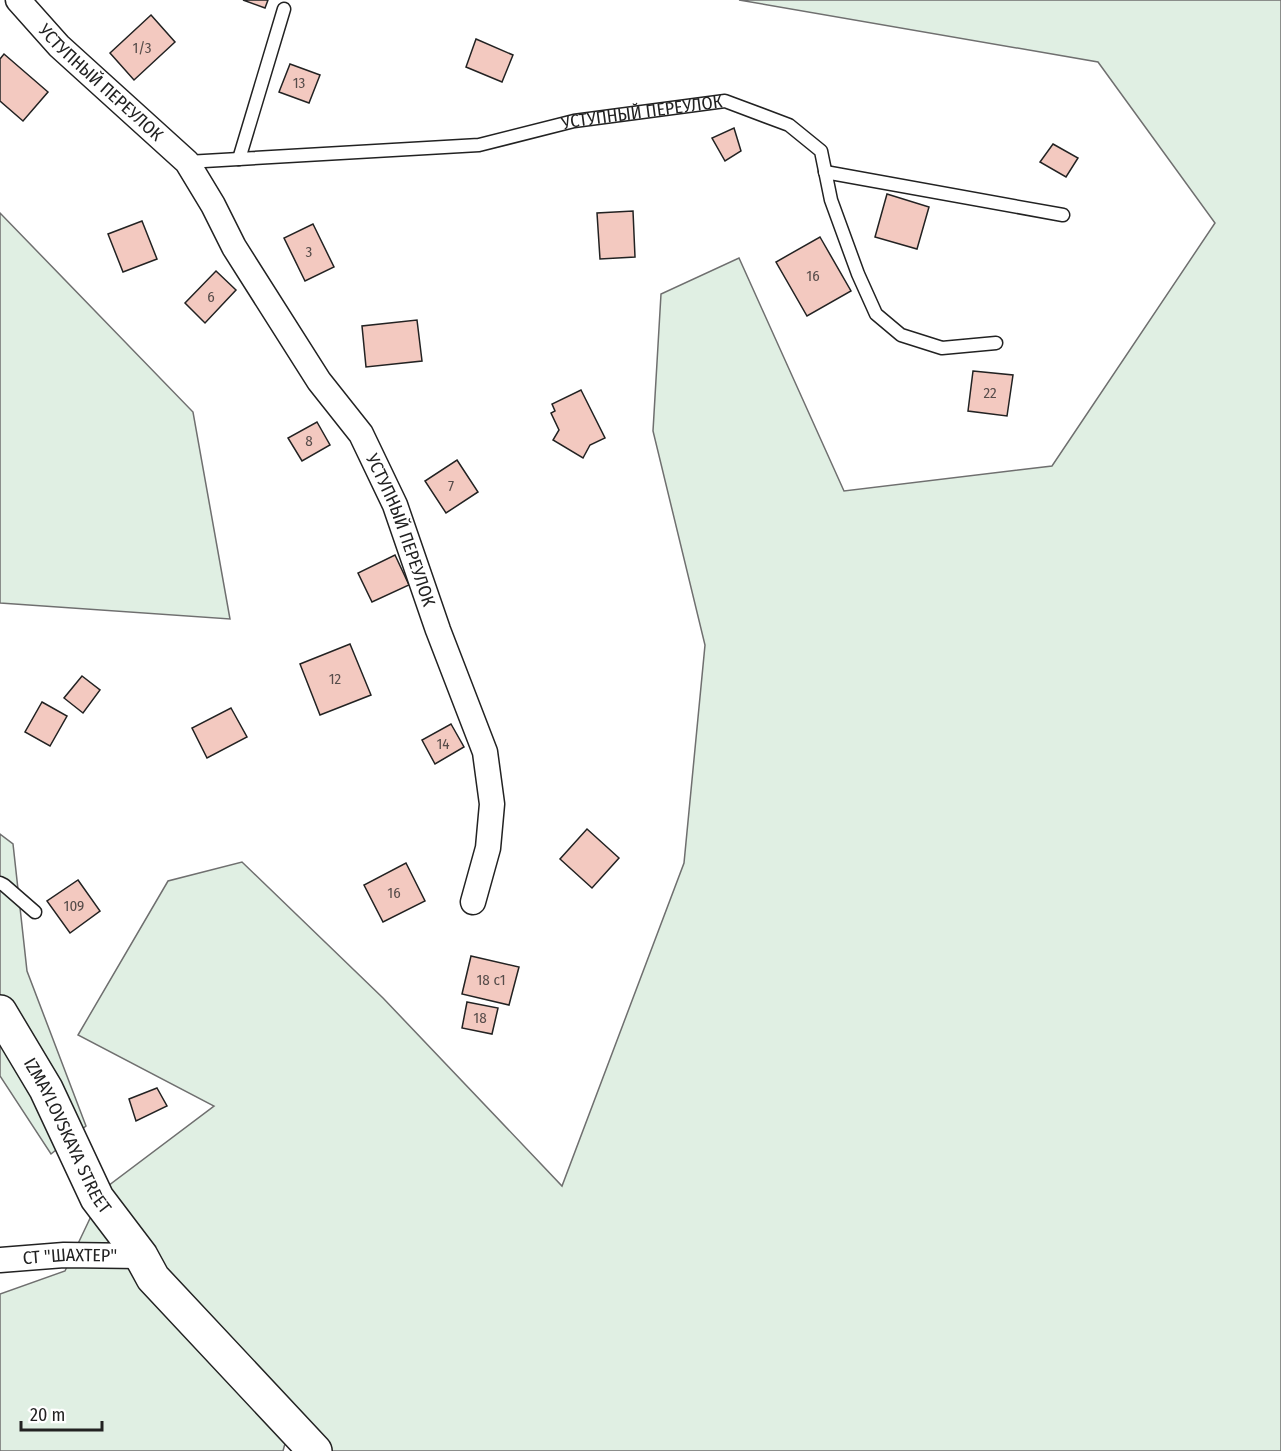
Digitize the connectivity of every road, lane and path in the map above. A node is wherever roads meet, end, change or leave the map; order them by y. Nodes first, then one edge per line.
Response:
1 (18, 0) edge
2 (284, 9) dead end
3 (239, 159) junction
4 (187, 162) junction
5 (825, 172) junction
6 (1063, 215) dead end
7 (996, 343) dead end
8 (0, 883) edge
9 (473, 902) dead end
10 (35, 912) dead end
11 (0, 1012) edge
12 (141, 1256) junction
13 (0, 1260) edge
14 (315, 1451) edge

1 - 4 street, УСТУПНЫЙ ПЕРЕУЛОК
2 - 3 lane
3 - 4 lane, УСТУПНЫЙ ПЕРЕУЛОК
3 - 5 lane, УСТУПНЫЙ ПЕРЕУЛОК
4 - 9 street, УСТУПНЫЙ ПЕРЕУЛОК
5 - 6 lane
5 - 7 lane, УСТУПНЫЙ ПЕРЕУЛОК
8 - 10 lane
11 - 12 street, IZMAYLOVSKAYA STREET
12 - 13 street, СТ "ШАХТЕР"
12 - 14 street, IZMAYLOVSKAYA STREET

